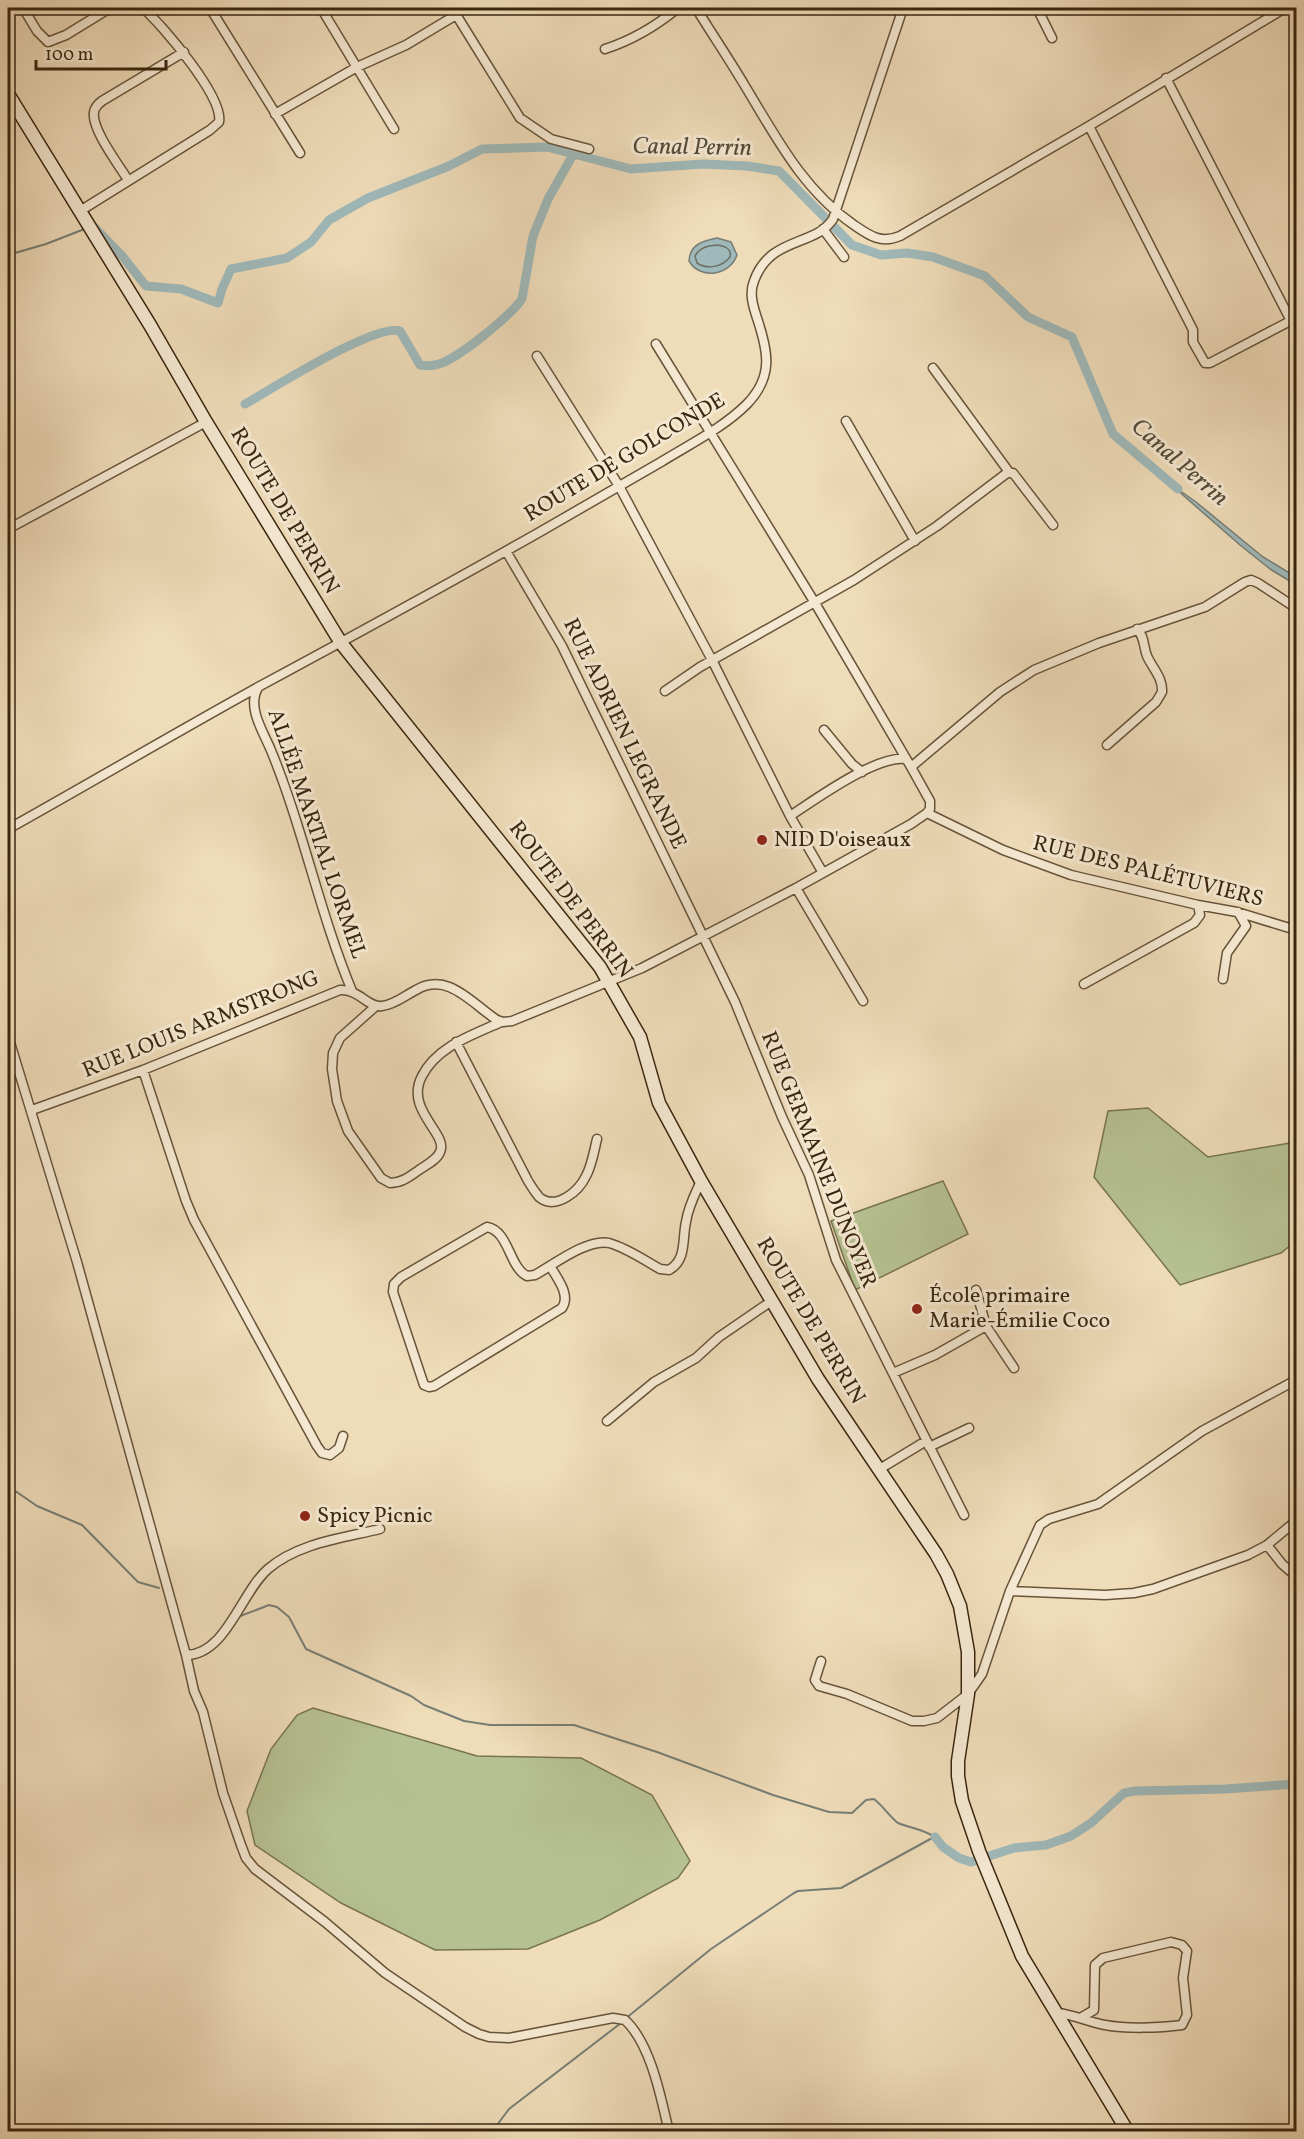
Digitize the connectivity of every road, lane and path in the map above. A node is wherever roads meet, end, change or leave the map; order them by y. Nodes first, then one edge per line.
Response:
1 (23, 8) edge
2 (110, 8) edge
3 (143, 8) edge
4 (210, 8) edge
5 (321, 8) edge
6 (678, 8) edge
7 (696, 8) edge
8 (903, 8) edge
9 (1037, 8) edge
10 (1285, 8) edge
11 (454, 11) edge
12 (1052, 38) dead end
13 (605, 50) dead end
14 (184, 52) junction
15 (357, 67) junction
16 (1166, 78) junction
17 (8, 94) edge
18 (275, 114) junction
19 (1089, 126) junction
20 (394, 129) dead end
21 (590, 149) dead end
22 (300, 153) dead end
23 (128, 180) junction
24 (836, 213) junction
25 (82, 216) junction
26 (823, 229) junction
27 (844, 257) dead end
28 (1294, 320) edge
29 (656, 344) dead end
30 (537, 356) dead end
31 (933, 369) dead end
32 (846, 421) dead end
33 (206, 422) junction
34 (710, 433) junction
35 (1009, 472) junction
36 (619, 486) junction
37 (1053, 525) dead end
38 (8, 529) edge
39 (915, 541) junction
40 (506, 551) junction
41 (815, 603) junction
42 (1296, 608) edge
43 (1137, 629) junction
44 (341, 643) junction
45 (712, 660) junction
46 (258, 687) junction
47 (664, 691) dead end
48 (824, 730) dead end
49 (1107, 745) dead end
50 (908, 763) junction
51 (862, 772) junction
52 (927, 813) junction
53 (790, 816) junction
54 (8, 829) edge
55 (824, 873) junction
56 (796, 888) junction
57 (1198, 905) junction
58 (1237, 912) junction
59 (1296, 930) edge
60 (703, 937) junction
61 (1223, 979) dead end
62 (608, 981) junction
63 (1083, 984) dead end
64 (352, 991) junction
65 (863, 1001) dead end
66 (376, 1006) junction
67 (501, 1022) junction
68 (8, 1036) edge
69 (456, 1042) junction
70 (144, 1070) junction
71 (32, 1110) junction
72 (597, 1139) dead end
73 (701, 1181) junction
74 (550, 1266) junction
75 (976, 1290) dead end
76 (772, 1300) junction
77 (986, 1326) junction
78 (1014, 1368) dead end
79 (893, 1373) junction
80 (1296, 1380) edge
81 (607, 1421) dead end
82 (969, 1428) dead end
83 (343, 1436) dead end
84 (927, 1444) junction
85 (878, 1470) junction
86 (964, 1515) dead end
87 (1296, 1521) edge
88 (380, 1529) dead end
89 (1267, 1545) junction
90 (1296, 1576) edge
91 (1010, 1591) junction
92 (186, 1655) junction
93 (821, 1661) dead end
94 (968, 1694) junction
95 (1058, 2013) junction
96 (1082, 2017) junction
97 (669, 2132) edge
98 (1128, 2132) edge

1 - 2 street
3 - 14 street
4 - 18 street
5 - 15 street
6 - 13 street
7 - 24 street
8 - 24 street, ROUTE DE GOLCONDE
9 - 12 street
10 - 16 street
11 - 15 street
11 - 21 street
14 - 23 street
14 - 23 street
15 - 18 street
15 - 20 street
16 - 19 street
16 - 28 street
17 - 25 main road, ROUTE DE PERRIN
18 - 22 street
19 - 24 street
19 - 28 street
23 - 25 street
24 - 26 street, ROUTE DE GOLCONDE
25 - 33 main road, ROUTE DE PERRIN
26 - 27 street
26 - 34 street, ROUTE DE GOLCONDE
29 - 34 street
30 - 36 street
31 - 35 street
32 - 39 street
33 - 38 street
33 - 44 main road, ROUTE DE PERRIN
34 - 36 street, ROUTE DE GOLCONDE
34 - 41 street
35 - 37 street
35 - 39 street
36 - 40 street, ROUTE DE GOLCONDE
36 - 45 street
39 - 41 street
40 - 44 street, ROUTE DE GOLCONDE
40 - 60 street, RUE ADRIEN LEGRANDE
41 - 45 street
41 - 50 street
42 - 43 street
43 - 49 street
43 - 50 street
44 - 46 street, ROUTE DE GOLCONDE
44 - 62 main road, ROUTE DE PERRIN
45 - 47 street
45 - 53 street
46 - 54 street, ROUTE DE GOLCONDE
46 - 64 street, ALLÉE MARTIAL LORMEL
48 - 51 street
50 - 51 street
50 - 52 street
51 - 53 street
52 - 55 street
52 - 57 street, RUE DES PALÉTUVIERS
53 - 55 street
55 - 56 street
56 - 60 street
56 - 65 street
57 - 58 street, RUE DES PALÉTUVIERS
57 - 63 street
58 - 59 street, RUE DES PALÉTUVIERS
58 - 61 street
60 - 62 street
60 - 79 street, RUE GERMAINE DUNOYER
62 - 67 street
62 - 73 main road, ROUTE DE PERRIN
64 - 66 street, RUE LOUIS ARMSTRONG
64 - 70 street, RUE LOUIS ARMSTRONG
66 - 67 street
66 - 69 street
67 - 69 street
68 - 71 street
69 - 72 street
70 - 71 street, RUE LOUIS ARMSTRONG
70 - 83 street
71 - 92 street
73 - 74 street
73 - 76 main road, ROUTE DE PERRIN
74 - 74 street
75 - 77 street
76 - 81 street
76 - 85 main road, ROUTE DE PERRIN
77 - 78 street
77 - 79 street
79 - 84 street, RUE GERMAINE DUNOYER
80 - 91 street
82 - 84 street
84 - 85 street
84 - 86 street, RUE GERMAINE DUNOYER
85 - 94 main road, ROUTE DE PERRIN
87 - 89 street
88 - 92 street
89 - 90 street
89 - 91 street
91 - 94 street
92 - 97 street
93 - 94 street
94 - 95 main road, ROUTE DE PERRIN
95 - 96 street
95 - 98 main road, ROUTE DE PERRIN
96 - 96 street

